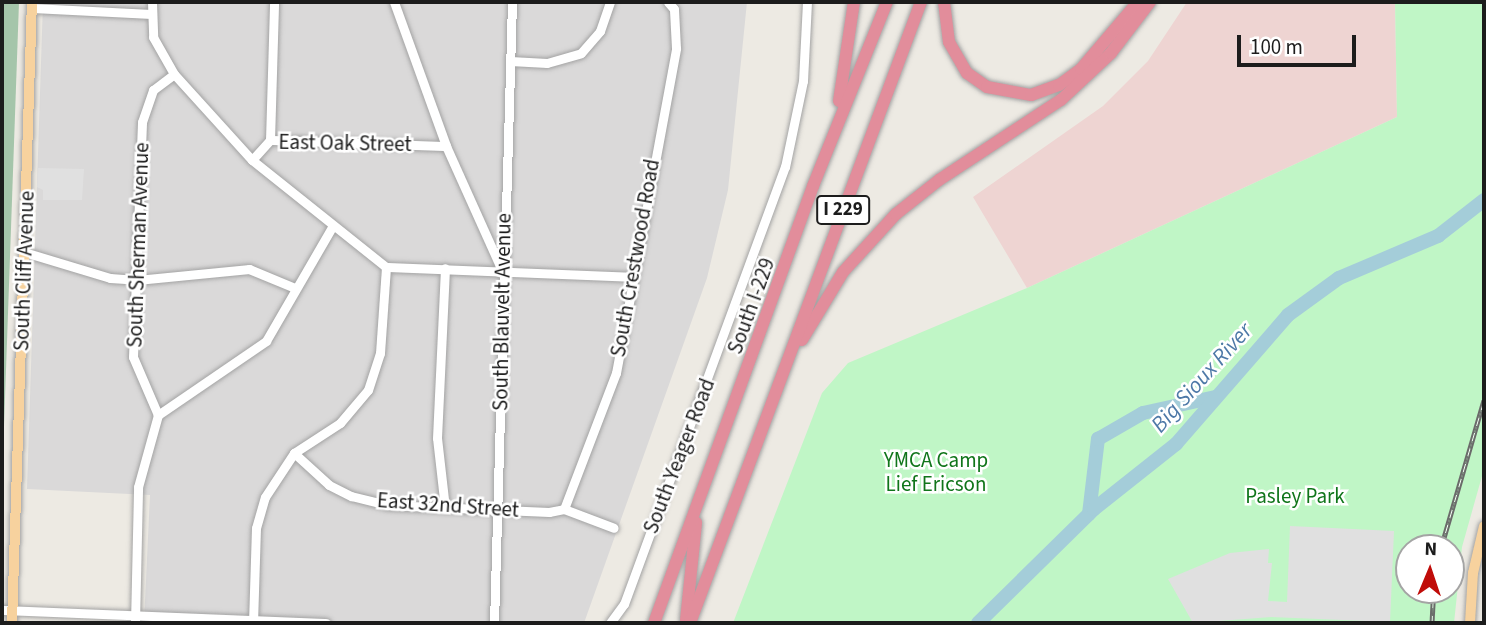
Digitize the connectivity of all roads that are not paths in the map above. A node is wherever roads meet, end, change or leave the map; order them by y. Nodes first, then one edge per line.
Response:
1 (152, 2) edge
2 (274, 2) edge
3 (394, 2) edge
4 (512, 2) edge
5 (610, 2) edge
6 (668, 2) edge
7 (807, 2) edge
8 (854, 2) edge
9 (887, 2) edge
10 (921, 2) edge
11 (944, 2) edge
12 (1138, 2) edge
13 (1150, 2) edge
14 (32, 5) edge
15 (152, 14) junction
16 (510, 61) junction
17 (174, 74) junction
18 (270, 140) junction
19 (446, 146) junction
20 (252, 160) junction
21 (821, 166) junction
22 (332, 227) junction
23 (24, 252) junction
24 (386, 267) junction
25 (445, 268) junction
26 (502, 270) junction
27 (632, 277) junction
28 (137, 280) junction
29 (295, 288) junction
30 (158, 415) junction
31 (766, 420) junction
32 (294, 453) junction
33 (698, 505) junction
34 (444, 508) junction
35 (564, 509) junction
36 (498, 510) junction
37 (614, 528) dead end
38 (1484, 531) edge
39 (7, 611) edge
40 (135, 619) edge
41 (253, 622) edge
42 (12, 623) edge
43 (326, 623) edge
44 (494, 623) edge
45 (610, 623) edge
46 (654, 623) edge
47 (687, 623) edge
48 (1470, 623) edge

1 - 15 street
2 - 18 street
3 - 19 street
4 - 16 street, South Blauvelt Avenue
5 - 16 street
6 - 27 street, South Crestwood Road
7 - 45 street, South Yeager Road
8 - 21 highway
9 - 21 highway, South I-229 / I 229
10 - 31 highway, I 229
11 - 12 highway
13 - 31 highway
14 - 15 street
14 - 23 main road, South Cliff Avenue
15 - 17 street
16 - 26 street, South Blauvelt Avenue
17 - 20 street
17 - 28 street, South Sherman Avenue
18 - 19 street, East Oak Street
18 - 20 street, East Oak Street
19 - 26 street
20 - 22 street
21 - 33 highway, South I-229 / I 229
22 - 24 street
22 - 29 street
23 - 28 street
23 - 39 main road, South Cliff Avenue
24 - 25 street
24 - 32 street
25 - 26 street
25 - 34 street
26 - 27 street
26 - 36 street, South Blauvelt Avenue
27 - 35 street, South Crestwood Road
28 - 29 street
28 - 30 street, South Sherman Avenue
29 - 30 street
30 - 40 street
31 - 47 highway, I 229
32 - 34 street, East 32nd Street
32 - 41 street
33 - 46 highway, South I-229 / I 229
33 - 47 highway
34 - 36 street, East 32nd Street
35 - 36 street, East 32nd Street
35 - 37 street, East 32nd Street
36 - 44 street, South Blauvelt Avenue
38 - 48 main road
39 - 40 street
39 - 42 main road, South Cliff Avenue
40 - 41 street
41 - 43 street

